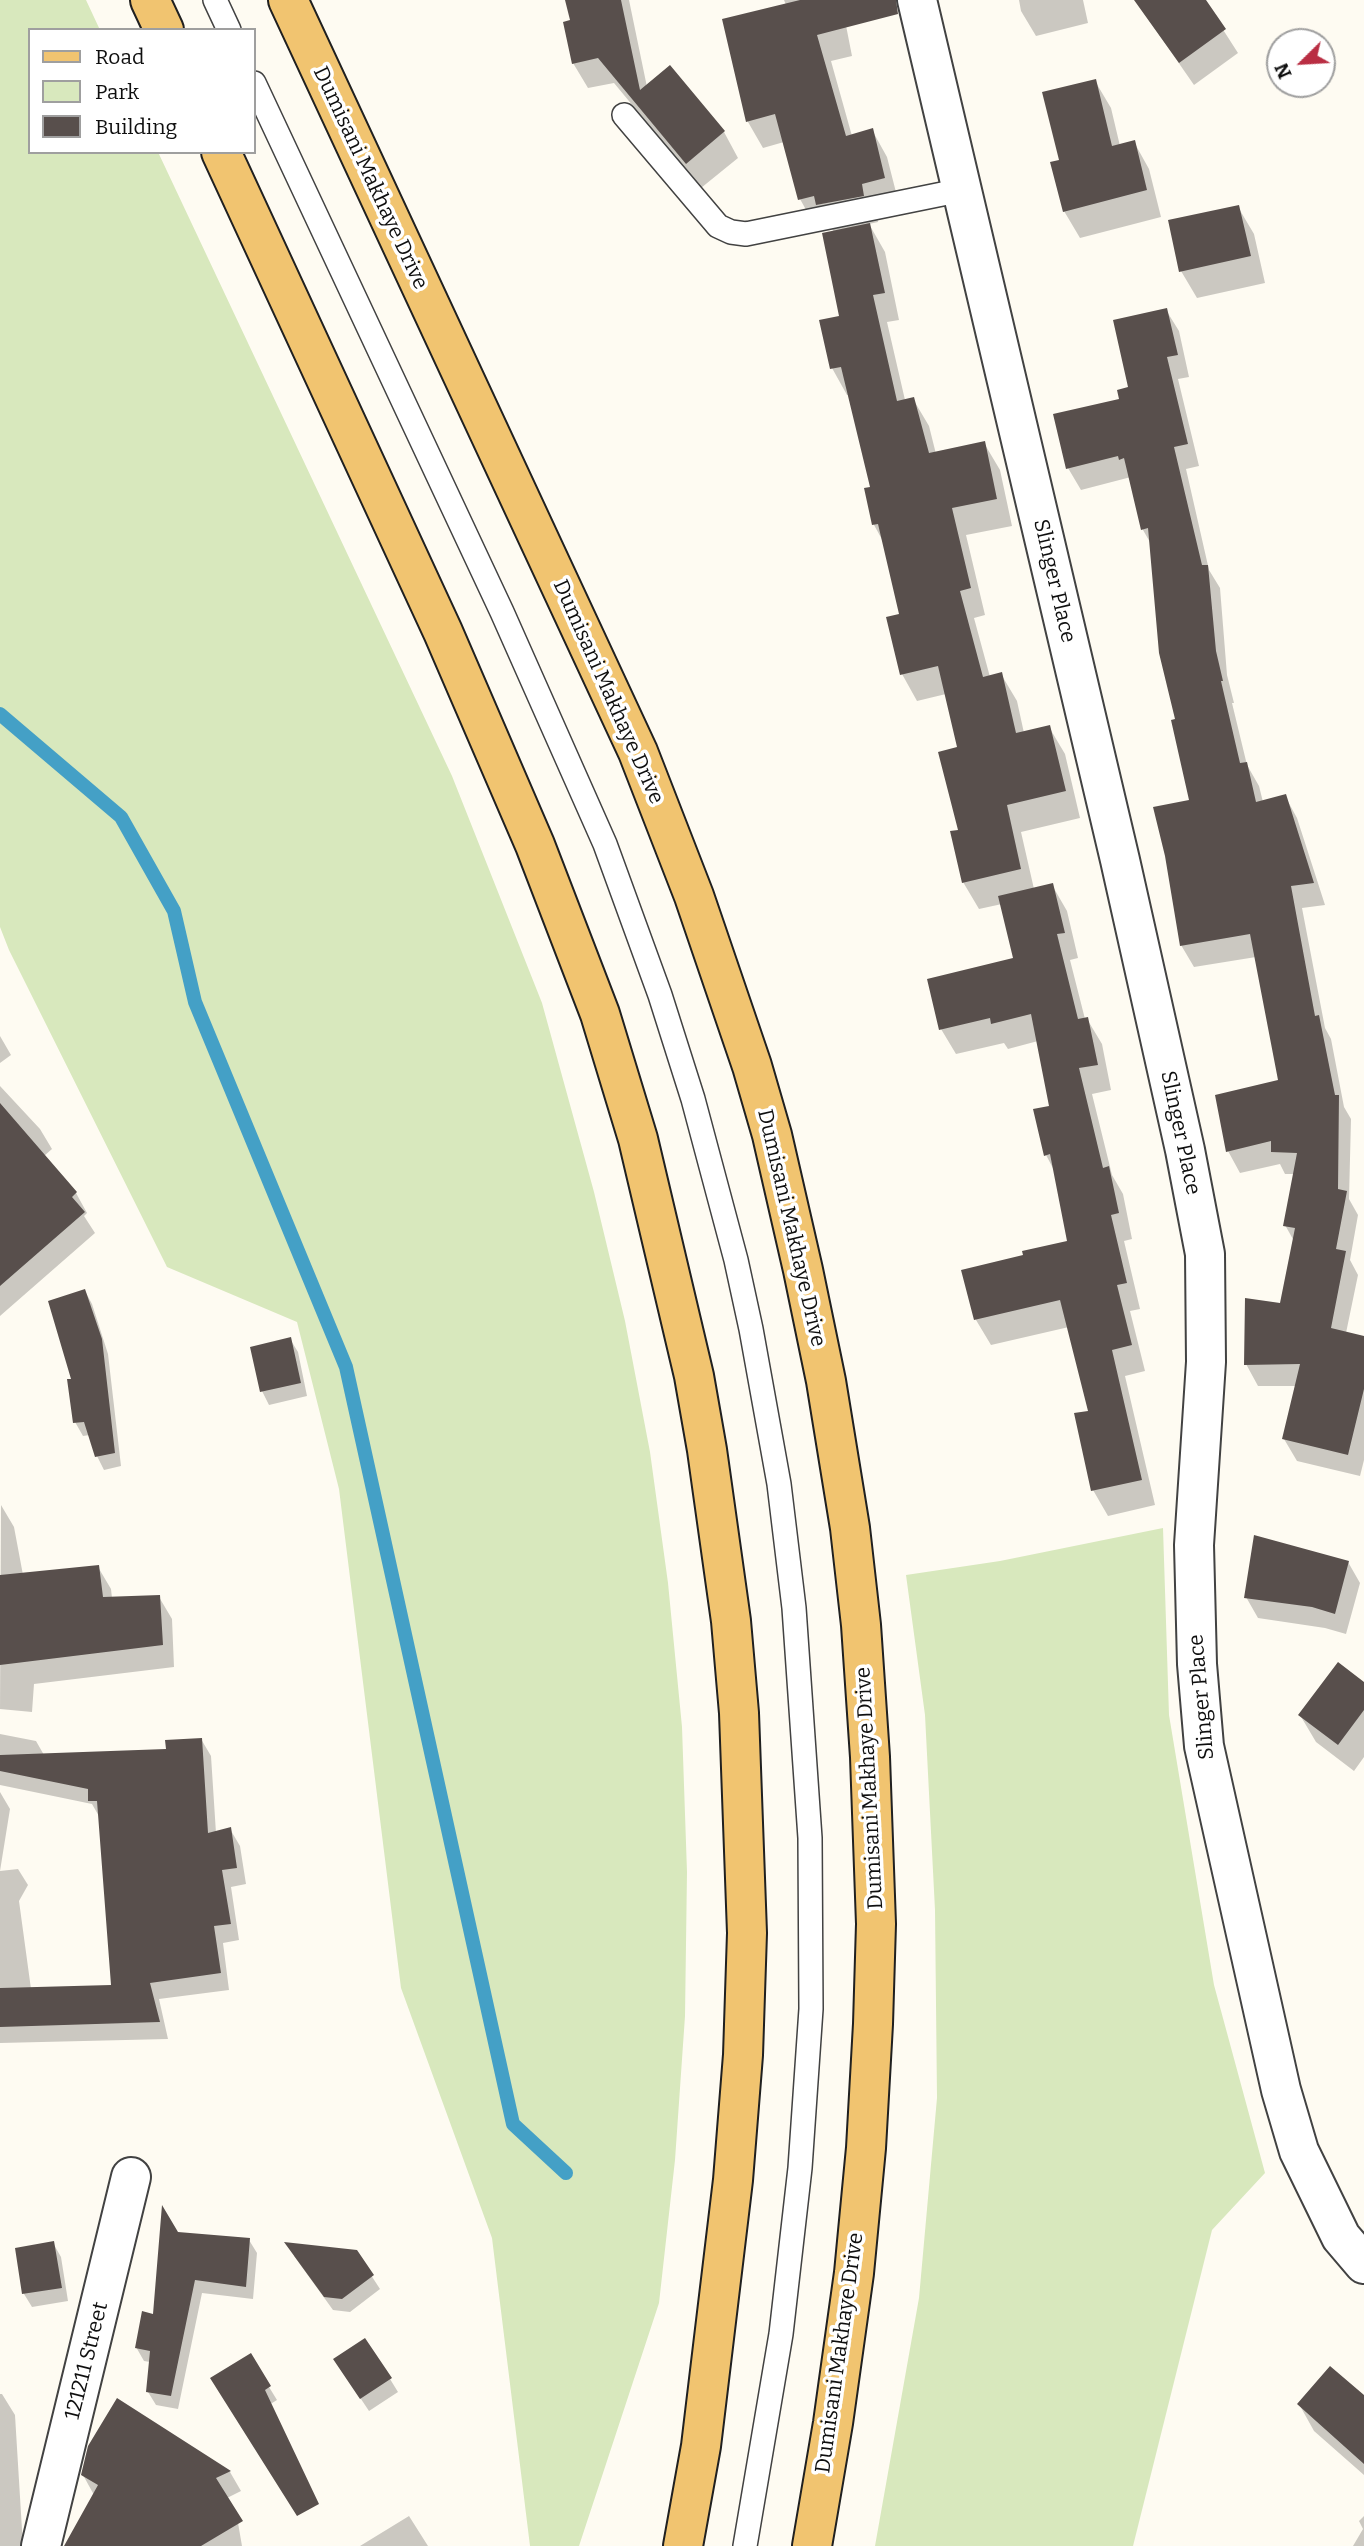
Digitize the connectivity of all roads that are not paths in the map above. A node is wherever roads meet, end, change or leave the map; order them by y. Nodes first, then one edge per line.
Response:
1 (150, 0) edge
2 (215, 0) edge
3 (288, 0) edge
4 (917, 0) edge
5 (163, 28) edge
6 (228, 28) edge
7 (256, 87) edge
8 (624, 115) dead end
9 (222, 154) edge
10 (962, 190) junction
11 (131, 2176) dead end
12 (1364, 2264) edge
13 (41, 2546) edge
14 (683, 2546) edge
15 (745, 2546) edge
16 (812, 2546) edge

1 - 5 main road
2 - 6 lane
3 - 16 main road, Dumisani Makhaye Drive
4 - 10 street, Slinger Place
7 - 15 lane
8 - 10 lane
9 - 14 main road
10 - 12 street, Slinger Place
11 - 13 street, 121211 Street

